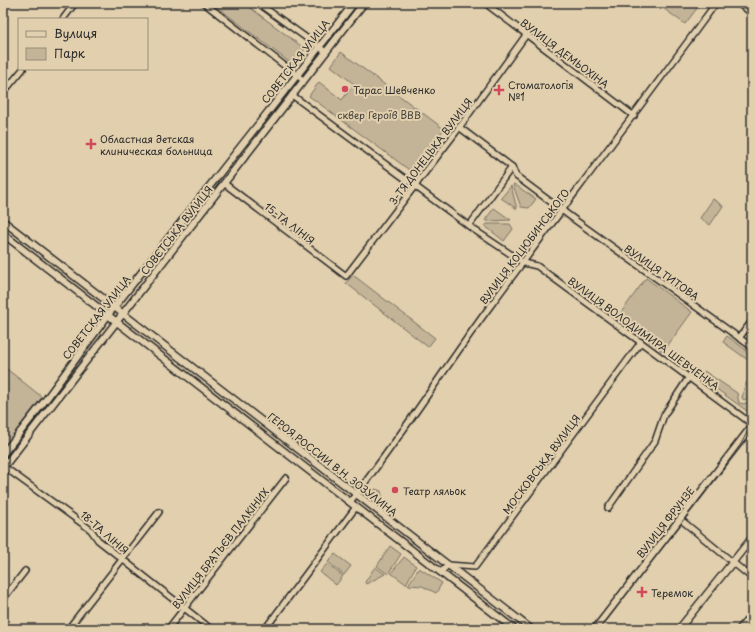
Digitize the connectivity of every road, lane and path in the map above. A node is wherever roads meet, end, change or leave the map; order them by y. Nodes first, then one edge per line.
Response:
1 (75, 3) edge
2 (204, 3) edge
3 (259, 3) edge
4 (354, 3) edge
5 (364, 3) edge
6 (485, 3) edge
7 (716, 3) edge
8 (737, 3) edge
9 (752, 13) edge
10 (63, 18) edge
11 (526, 35) junction
12 (318, 48) junction
13 (326, 52) junction
14 (22, 70) edge
15 (297, 76) junction
16 (303, 80) junction
17 (3, 94) edge
18 (292, 95) junction
19 (634, 116) junction
20 (459, 127) junction
21 (512, 167) junction
22 (225, 184) junction
23 (415, 186) junction
24 (563, 210) junction
25 (3, 222) edge
26 (469, 226) junction
27 (3, 234) edge
28 (524, 263) junction
29 (346, 276) joint
30 (115, 308) junction
31 (108, 315) junction
32 (122, 315) junction
33 (752, 321) edge
34 (116, 322) junction
35 (739, 338) junction
36 (641, 342) junction
37 (752, 347) edge
38 (689, 377) junction
39 (752, 425) edge
40 (3, 454) edge
41 (3, 467) edge
42 (286, 478) dead end
43 (356, 494) junction
44 (350, 502) junction
45 (356, 507) junction
46 (608, 508) dead end
47 (160, 512) dead end
48 (680, 519) junction
49 (752, 538) edge
50 (123, 559) junction
51 (732, 562) junction
52 (448, 566) junction
53 (25, 571) dead end
54 (442, 572) junction
55 (752, 578) edge
56 (3, 599) edge
57 (185, 608) junction
58 (752, 614) edge
59 (68, 629) edge
60 (168, 629) edge
61 (211, 629) edge
62 (265, 629) edge
63 (514, 629) edge
64 (531, 629) edge
65 (595, 629) edge
66 (679, 629) edge
67 (739, 629) edge

1 - 10 street
2 - 15 street
3 - 12 street
4 - 12 main road, СОВЕТСКАЯ УЛИЦА
5 - 13 main road, СОВЄТСЬКА ВУЛИЦЯ
6 - 11 street, ВУЛИЦЯ ДЕМЬОХІНА
7 - 19 street, ВУЛИЦЯ КОЦЮБИНСЬКОГО
8 - 9 street
11 - 19 street, ВУЛИЦЯ ДЕМЬОХІНА
11 - 20 street, 3-ТЯ ДОНЕЦЬКА ВУЛИЦЯ
12 - 13 street
12 - 15 main road, СОВЕТСКАЯ УЛИЦА
13 - 16 main road, СОВЄТСЬКА ВУЛИЦЯ
14 - 17 street
15 - 16 street
15 - 30 main road, СОВЕТСКАЯ УЛИЦА
16 - 18 main road, СОВЄТСЬКА ВУЛИЦЯ
18 - 22 main road, СОВЄТСЬКА ВУЛИЦЯ
18 - 23 street, ВУЛИЦЯ ВОЛОДИМИРА ШЕВЧЕНКА
19 - 24 street, ВУЛИЦЯ КОЦЮБИНСЬКОГО
20 - 21 street, ВУЛИЦЯ ТИТОВА
20 - 23 street, 3-ТЯ ДОНЕЦЬКА ВУЛИЦЯ
21 - 24 street, ВУЛИЦЯ ТИТОВА
21 - 26 street
22 - 29 street, 15-ТА ЛІНІЯ
22 - 32 main road, СОВЄТСЬКА ВУЛИЦЯ
23 - 26 street, ВУЛИЦЯ ВОЛОДИМИРА ШЕВЧЕНКА
23 - 29 street, 3-ТЯ ДОНЕЦЬКА ВУЛИЦЯ
24 - 28 street, ВУЛИЦЯ КОЦЮБИНСЬКОГО
24 - 35 street, ВУЛИЦЯ ТИТОВА
25 - 30 main road, ГЕРОЯ РОССИИ В.Н. ЗОЗУЛИНА
26 - 28 street, ВУЛИЦЯ ВОЛОДИМИРА ШЕВЧЕНКА
27 - 31 main road, ГЕРОЯ РОССИИ В.Н. ЗОЗУЛИНА
28 - 36 street, ВУЛИЦЯ ВОЛОДИМИРА ШЕВЧЕНКА
28 - 43 street, ВУЛИЦЯ КОЦЮБИНСЬКОГО
30 - 31 main road, СОВЕТСКАЯ УЛИЦА
30 - 32 main road, ГЕРОЯ РОССИИ В.Н. ЗОЗУЛИНА
31 - 34 main road, ГЕРОЯ РОССИИ В.Н. ЗОЗУЛИНА
31 - 40 main road, СОВЕТСКАЯ УЛИЦА
32 - 34 main road, СОВЄТСЬКА ВУЛИЦЯ
32 - 43 main road, ГЕРОЯ РОССИИ В.Н. ЗОЗУЛИНА
33 - 35 street
34 - 41 main road, СОВЄТСЬКА ВУЛИЦЯ
34 - 44 main road, ГЕРОЯ РОССИИ В.Н. ЗОЗУЛИНА
35 - 37 street, ВУЛИЦЯ ТИТОВА
36 - 38 street, ВУЛИЦЯ ВОЛОДИМИРА ШЕВЧЕНКА
36 - 52 street, МОСКОВСЬКА ВУЛИЦЯ
38 - 39 street, ВУЛИЦЯ ВОЛОДИМИРА ШЕВЧЕНКА
38 - 46 street
39 - 48 main road, ВУЛИЦЯ ФРУНЗЕ
41 - 50 street, 18-ТА ЛІНІЯ
42 - 57 street, ВУЛИЦЯ БРАТЬЄВ ПАЛКІНИХ
43 - 44 street, ВУЛИЦЯ КОЦЮБИНСЬКОГО
43 - 52 main road, ГЕРОЯ РОССИИ В.Н. ЗОЗУЛИНА
44 - 45 main road, ГЕРОЯ РОССИИ В.Н. ЗОЗУЛИНА
45 - 54 main road, ГЕРОЯ РОССИИ В.Н. ЗОЗУЛИНА
45 - 62 street
47 - 50 street
48 - 51 street
48 - 65 main road, ВУЛИЦЯ ФРУНЗЕ
49 - 51 main road
50 - 57 street, 18-ТА ЛІНІЯ
50 - 59 street
51 - 55 street
51 - 66 main road
52 - 54 street
52 - 64 main road, ГЕРОЯ РОССИИ В.Н. ЗОЗУЛИНА
53 - 56 street
54 - 63 main road, ГЕРОЯ РОССИИ В.Н. ЗОЗУЛИНА
57 - 60 street, ВУЛИЦЯ БРАТЬЄВ ПАЛКІНИХ
57 - 61 street, 18-ТА ЛІНІЯ
58 - 67 street

